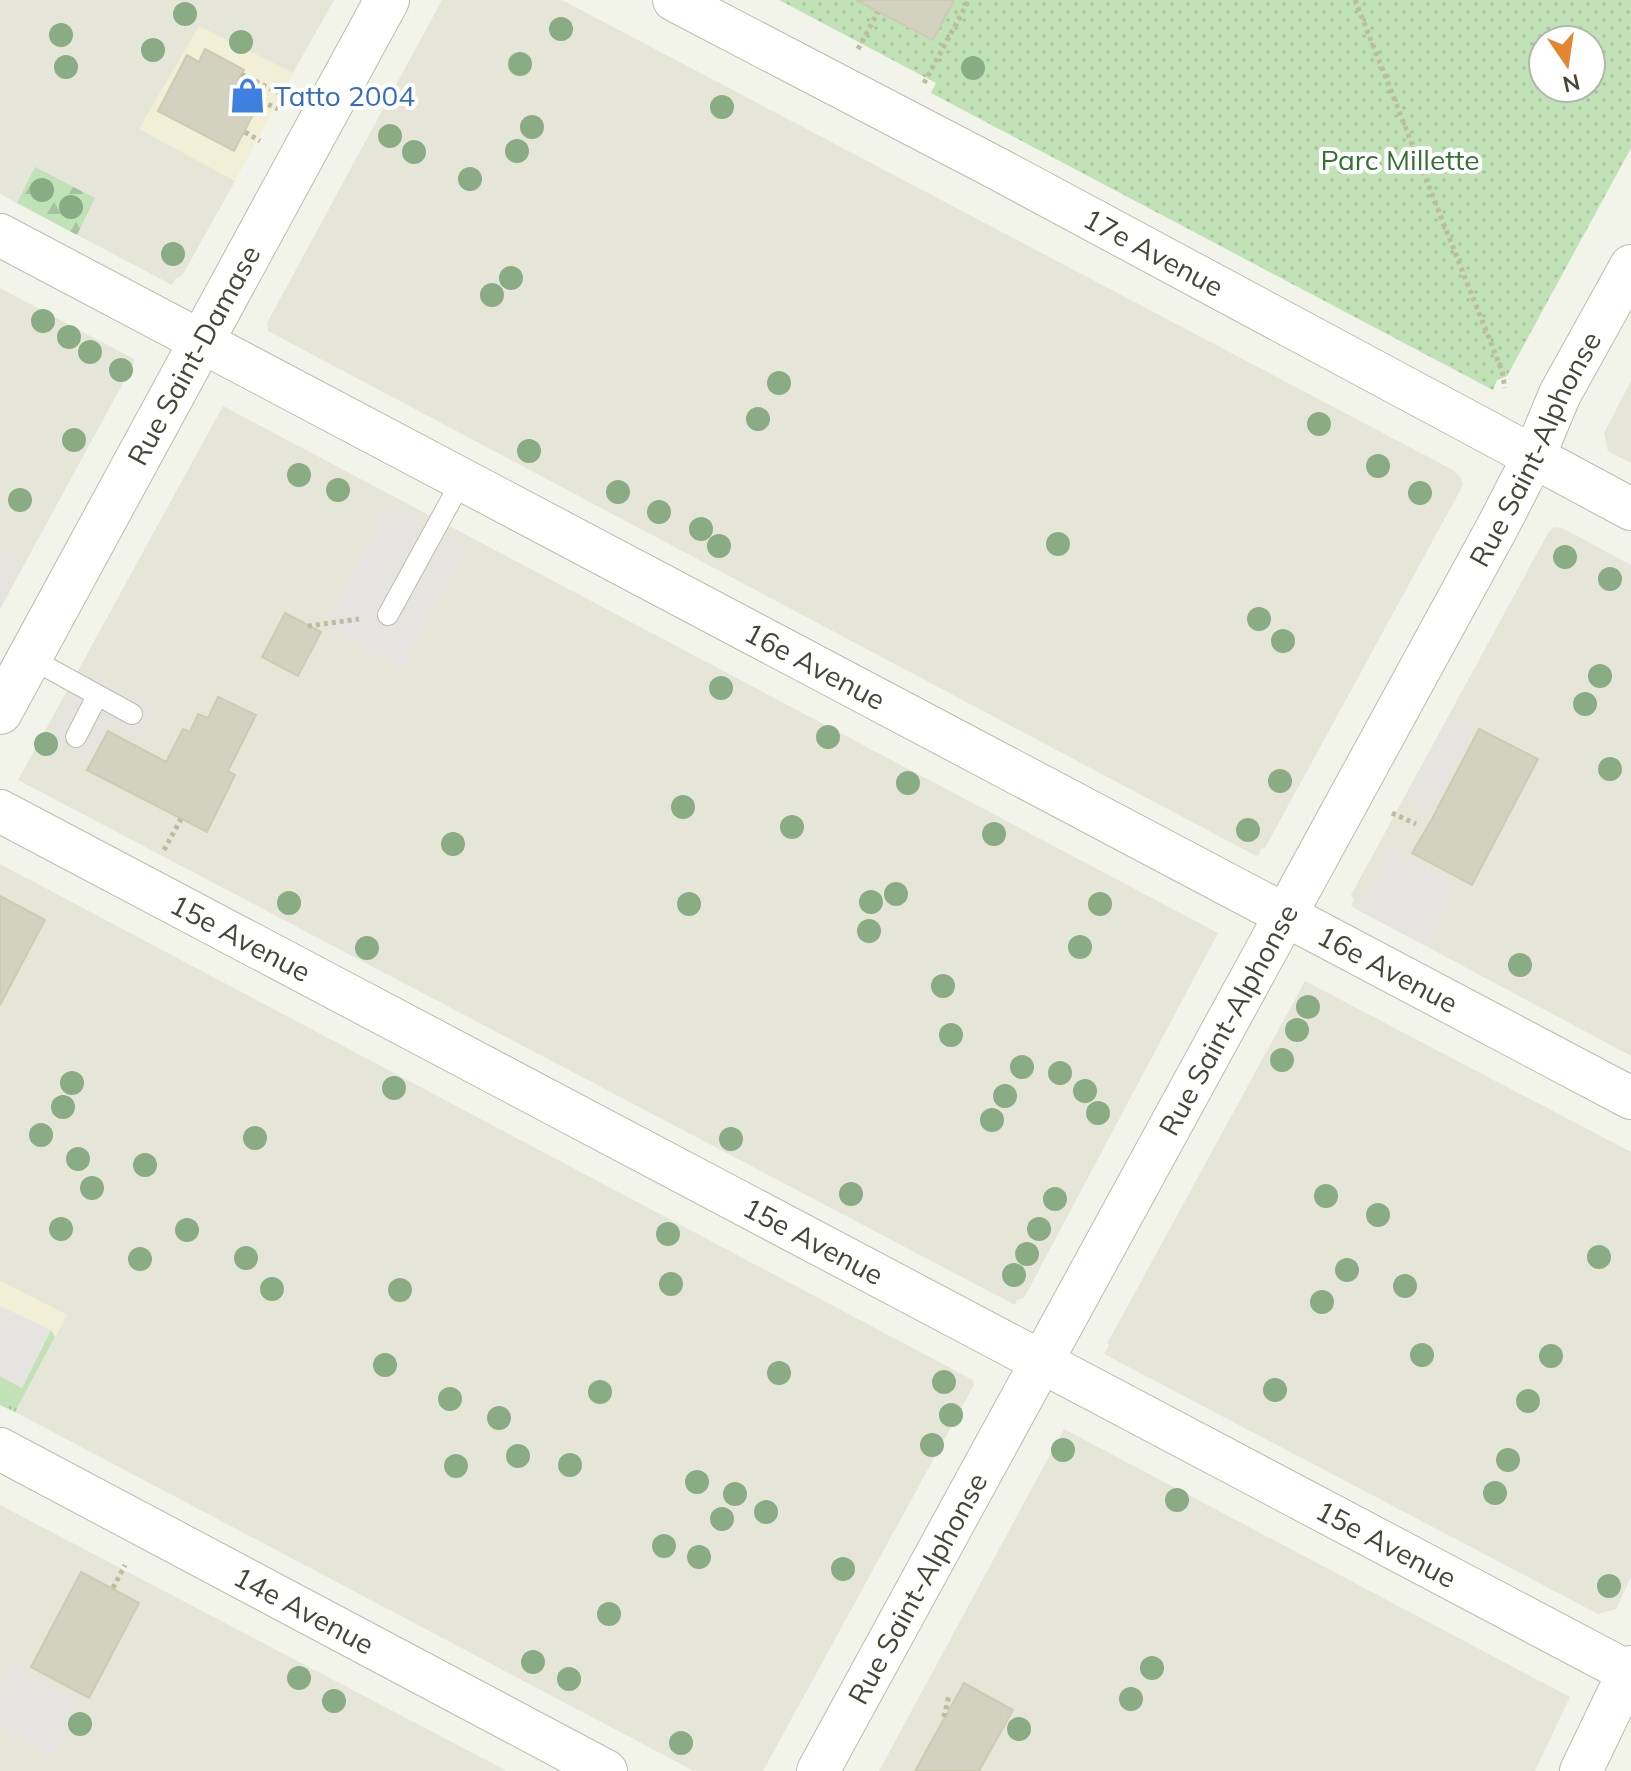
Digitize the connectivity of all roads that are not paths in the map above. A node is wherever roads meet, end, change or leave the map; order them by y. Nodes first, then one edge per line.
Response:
1 (387, 0) edge
2 (674, 0) edge
3 (0, 235) edge
4 (1631, 266) edge
5 (201, 342) junction
6 (1534, 456) junction
7 (462, 480) junction
8 (1631, 509) edge
9 (388, 615) road end
10 (30, 658) junction
11 (97, 696) junction
12 (0, 712) edge
13 (132, 714) dead end
14 (76, 737) dead end
15 (0, 811) edge
16 (1286, 916) junction
17 (1631, 1098) edge
18 (1042, 1362) junction
19 (0, 1449) edge
20 (1630, 1669) edge
21 (606, 1771) edge
22 (818, 1771) edge
23 (1581, 1771) edge

1 - 5 street, Rue Saint-Damase
2 - 6 street, 17e Avenue
3 - 5 street, 16e Avenue
4 - 6 street, Rue Saint-Alphonse
5 - 7 street, 16e Avenue
5 - 10 street, Rue Saint-Damase
6 - 8 street, 17e Avenue
6 - 16 street, Rue Saint-Alphonse
7 - 9 lane
7 - 16 street, 16e Avenue
10 - 11 lane
10 - 12 street, Rue Saint-Damase
11 - 13 lane
11 - 14 lane
15 - 18 street, 15e Avenue
16 - 17 street, 16e Avenue
16 - 18 street, Rue Saint-Alphonse
18 - 20 street, 15e Avenue
18 - 22 street, Rue Saint-Alphonse
19 - 21 street, 14e Avenue
20 - 23 street

